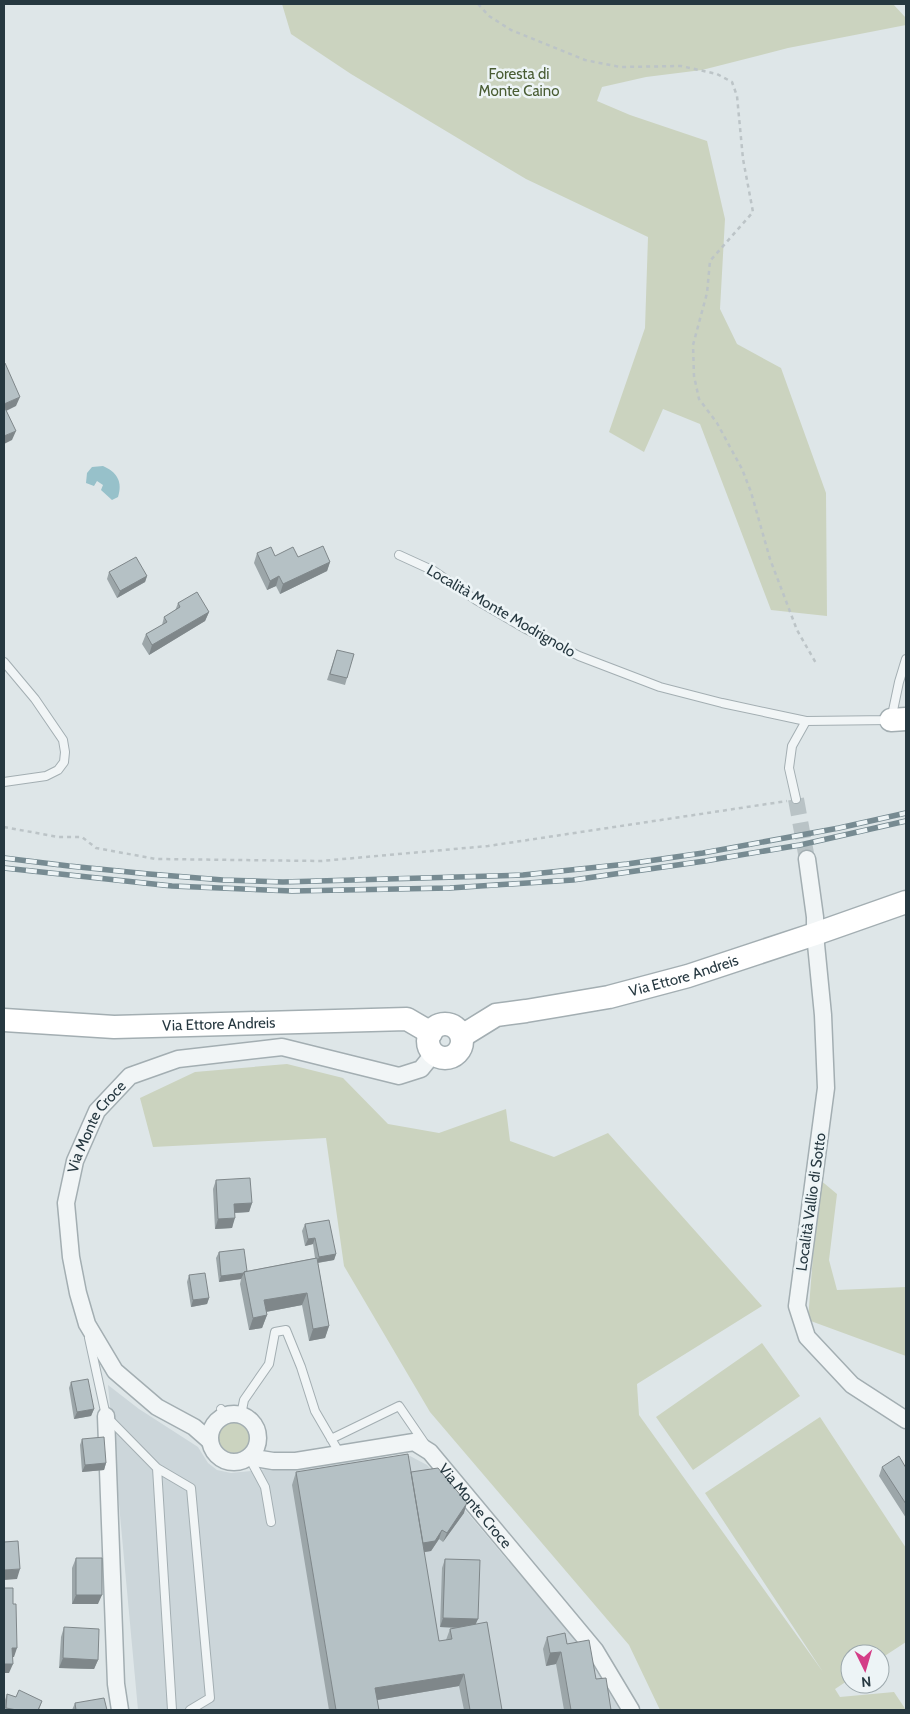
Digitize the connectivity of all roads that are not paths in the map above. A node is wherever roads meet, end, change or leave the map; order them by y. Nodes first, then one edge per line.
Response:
1 (399, 555) dead end
2 (906, 659) edge
3 (4, 662) edge
4 (899, 720) edge
5 (806, 721) junction
6 (4, 782) edge
7 (796, 800) tunnel mouth
8 (807, 859) tunnel mouth
9 (906, 902) edge
10 (816, 934) junction
11 (4, 1020) edge
12 (432, 1043) junction
13 (87, 1324) junction
14 (234, 1407) junction
15 (106, 1416) junction
16 (906, 1420) edge
17 (212, 1433) junction
18 (331, 1439) junction
19 (258, 1441) junction
20 (430, 1452) junction
21 (340, 1454) junction
22 (249, 1457) junction
23 (273, 1461) junction
24 (157, 1468) junction
25 (271, 1522) dead end
26 (120, 1710) edge
27 (172, 1710) edge
28 (190, 1710) edge
29 (631, 1710) edge

1 - 5 lane, Località Monte Modrignolo
2 - 4 lane
3 - 6 lane
4 - 5 lane, Località Monte Modrignolo
5 - 7 lane
8 - 10 street, Località Vallio di Sotto
9 - 10 street, Via Ettore Andreis
10 - 12 street, Via Ettore Andreis
10 - 16 street, Località Vallio di Sotto
11 - 12 street, Via Ettore Andreis
12 - 13 street, Via Monte Croce
13 - 15 lane
13 - 17 street, Via Monte Croce
14 - 17 street
14 - 18 lane
14 - 19 street
15 - 24 lane
15 - 26 street
17 - 22 street
18 - 20 lane
18 - 21 lane
19 - 22 street
19 - 23 street
20 - 21 street, Via Monte Croce
20 - 29 street, Via Monte Croce
21 - 23 street, Via Monte Croce
22 - 23 street, Via Monte Croce
22 - 25 lane
24 - 27 lane
24 - 28 lane

